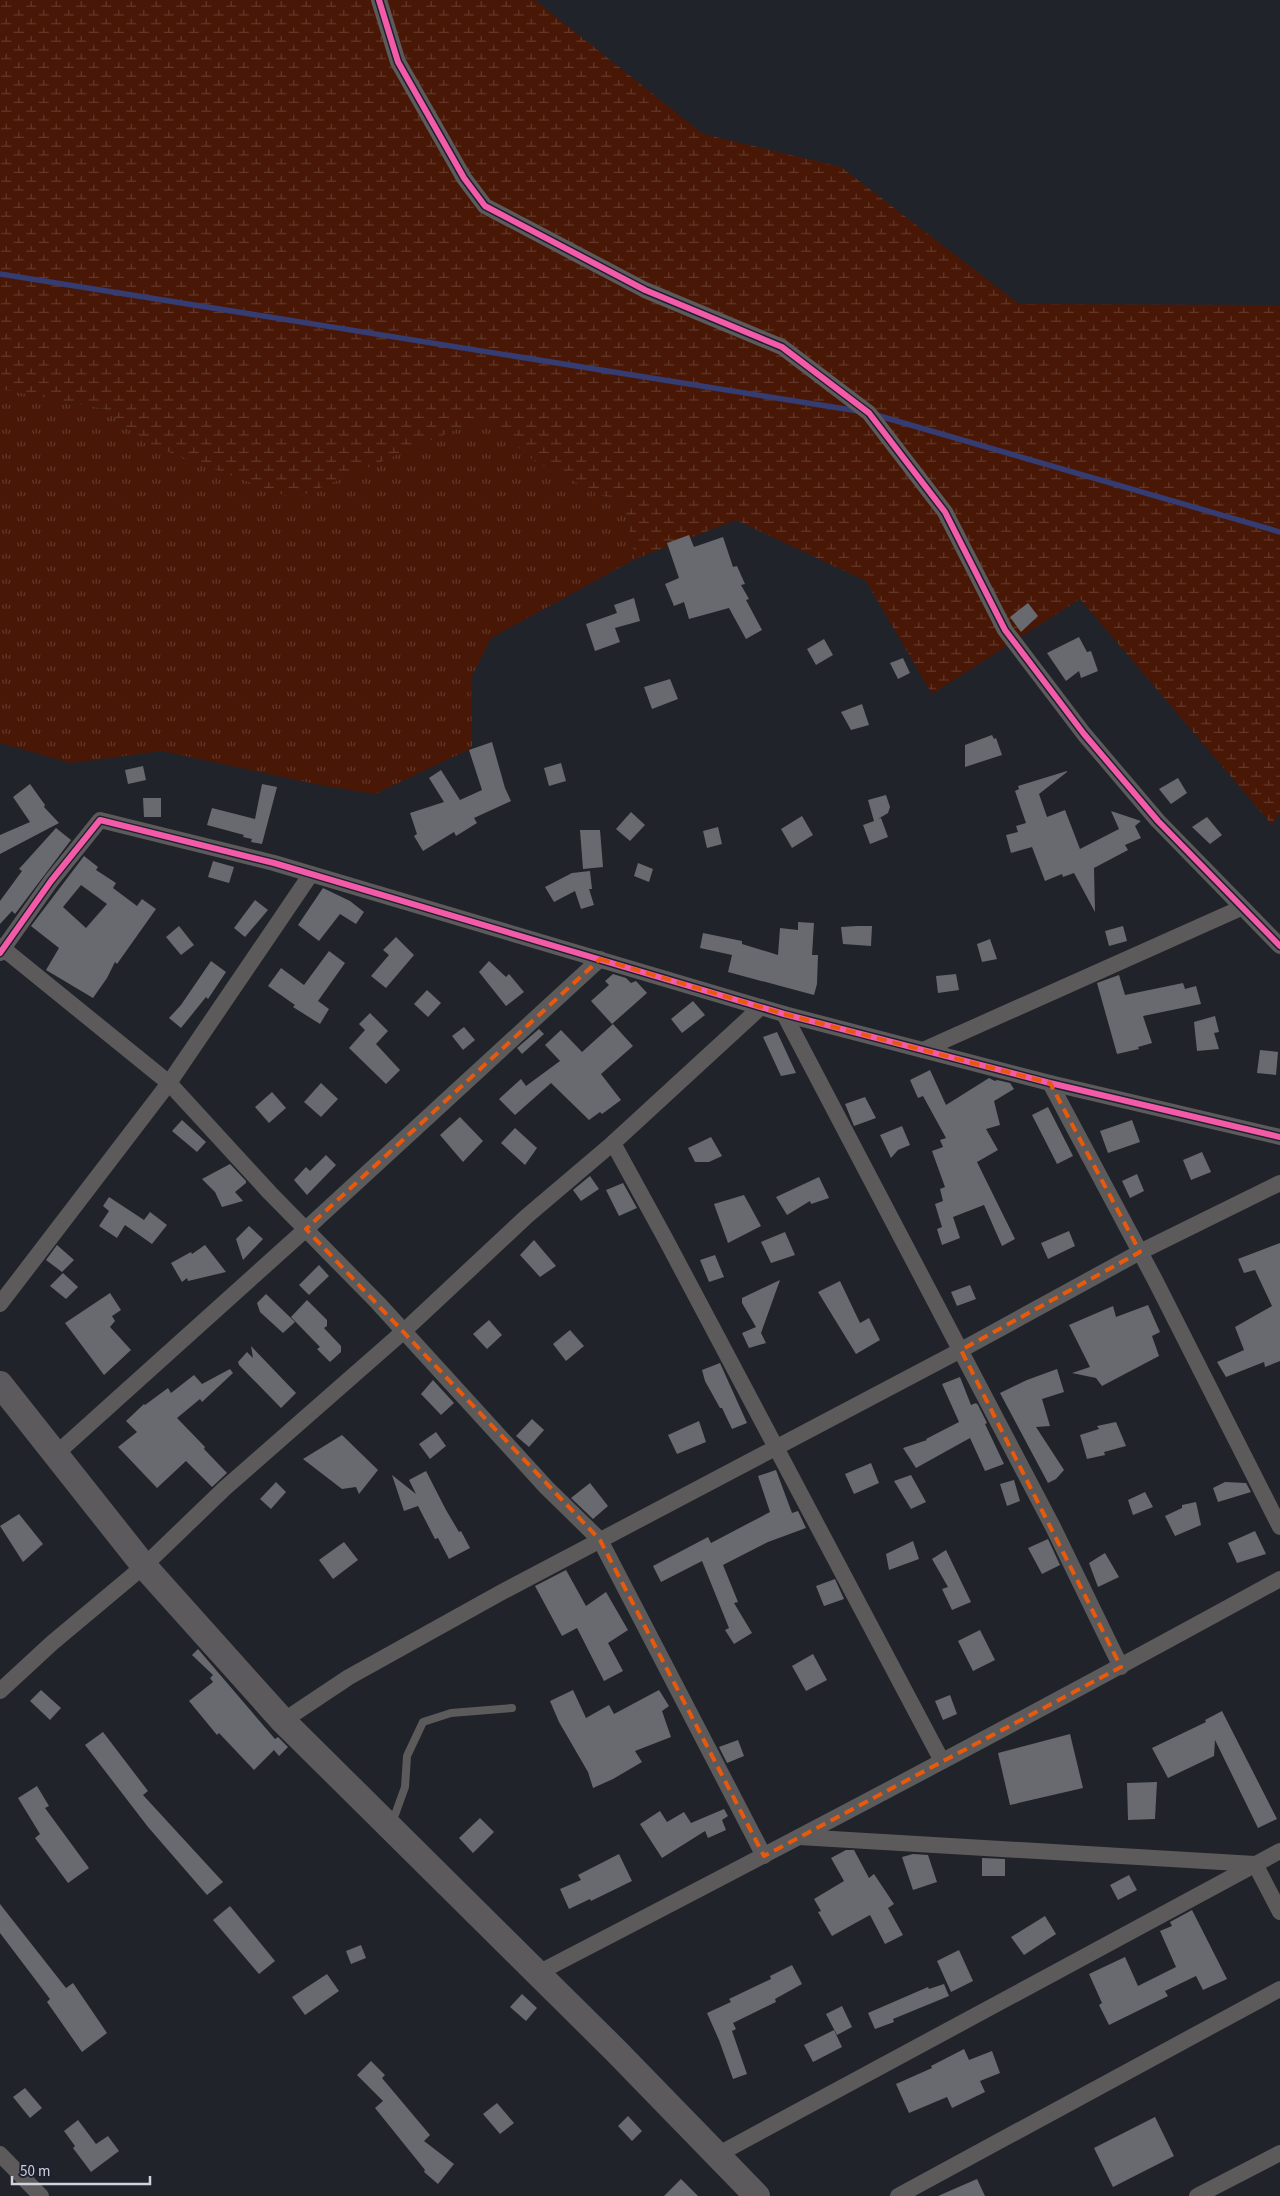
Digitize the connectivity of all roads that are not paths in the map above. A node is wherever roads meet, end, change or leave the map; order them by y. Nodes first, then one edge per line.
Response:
1 (379, 0) edge
2 (311, 874) junction
3 (1241, 908) junction
4 (1280, 946) edge
5 (1, 949) edge
6 (600, 959) junction
7 (760, 1007) junction
8 (784, 1014) junction
9 (923, 1050) junction
10 (1050, 1083) junction
11 (169, 1084) junction
12 (1280, 1137) edge
13 (612, 1143) junction
14 (1280, 1183) edge
15 (306, 1229) junction
16 (1140, 1252) junction
17 (0, 1304) edge
18 (404, 1331) junction
19 (961, 1350) junction
20 (0, 1384) edge
21 (776, 1448) junction
22 (56, 1454) junction
23 (1280, 1527) edge
24 (600, 1540) junction
25 (144, 1566) junction
26 (1280, 1579) edge
27 (1121, 1667) junction
28 (0, 1691) edge
29 (512, 1708) dead end
30 (283, 1721) junction
31 (942, 1761) junction
32 (391, 1827) junction
33 (799, 1837) junction
34 (1280, 1850) edge
35 (764, 1856) junction
36 (1255, 1864) junction
37 (1280, 1912) edge
38 (538, 1973) junction
39 (1280, 1989) edge
40 (1280, 2152) edge
41 (0, 2154) edge
42 (717, 2155) junction
43 (41, 2196) edge
44 (757, 2196) edge
45 (898, 2196) edge
46 (1197, 2196) edge

1 - 3 street
2 - 5 street
2 - 6 street
2 - 11 street
3 - 4 street
3 - 9 street
5 - 11 street
6 - 7 street
6 - 15 street
7 - 8 street
7 - 13 street
8 - 9 street
8 - 19 street
9 - 10 street
10 - 12 street
10 - 16 street
11 - 15 street
11 - 17 street
13 - 18 street
13 - 21 street
14 - 16 street
15 - 18 street
15 - 22 street
16 - 19 street
16 - 23 street
18 - 24 street
18 - 25 street
19 - 21 street
19 - 27 street
20 - 22 highway
21 - 24 street
21 - 31 street
22 - 25 highway
24 - 30 street
24 - 35 street
25 - 28 street
25 - 30 highway
26 - 27 street
27 - 31 street
29 - 32 lane
30 - 32 highway
31 - 33 street
32 - 38 highway
33 - 35 street
33 - 36 street
34 - 36 street
35 - 38 street
36 - 37 street
36 - 42 street
38 - 42 highway
39 - 45 street
40 - 46 street
41 - 43 street
42 - 44 highway

